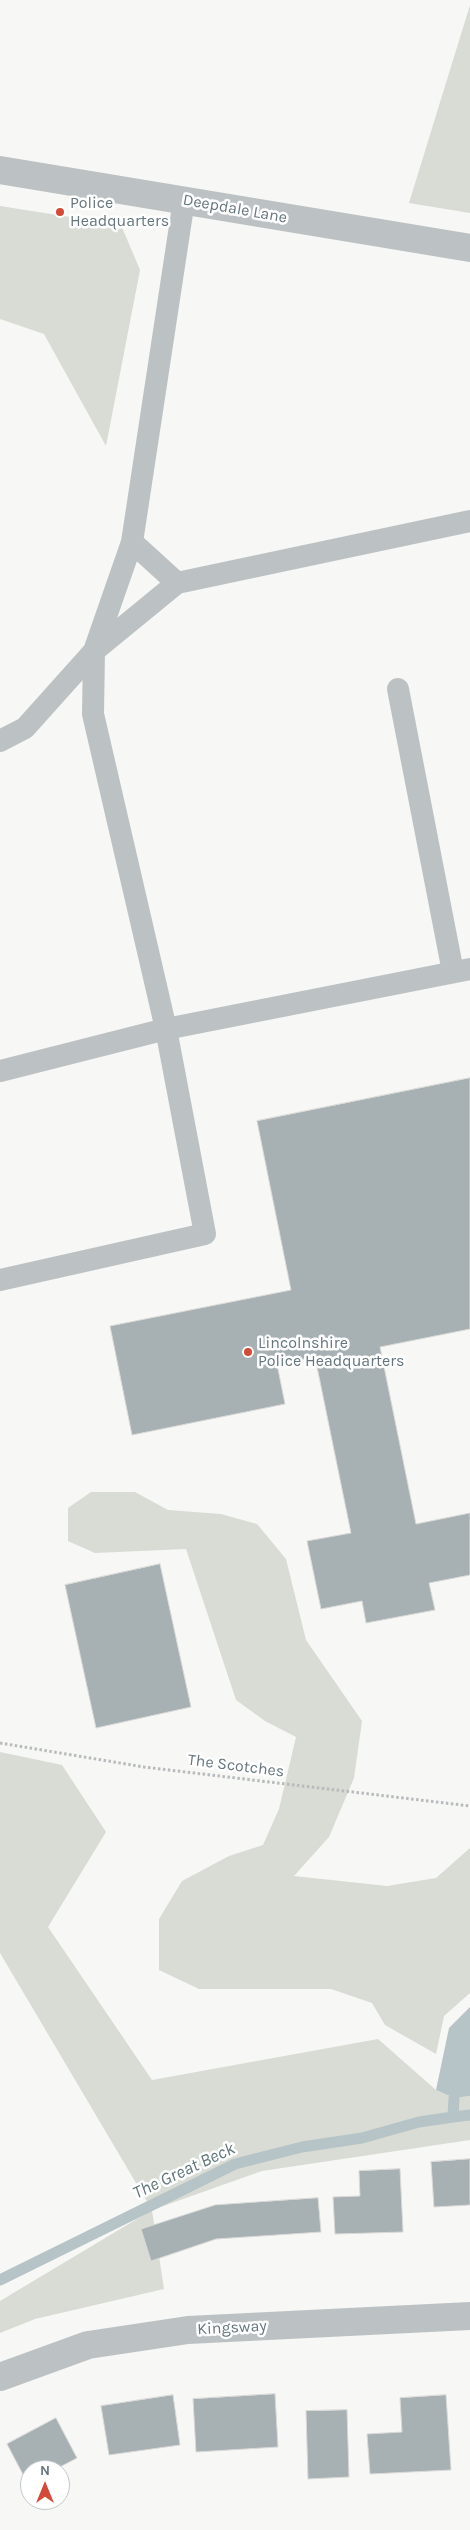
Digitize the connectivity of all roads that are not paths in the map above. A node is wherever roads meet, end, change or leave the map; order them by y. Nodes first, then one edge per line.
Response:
1 (0, 170) edge
2 (184, 200) junction
3 (470, 248) edge
4 (470, 521) edge
5 (132, 542) junction
6 (176, 583) junction
7 (94, 651) junction
8 (398, 689) dead end
9 (0, 740) edge
10 (462, 971) edge
11 (166, 1029) junction
12 (0, 1071) edge
13 (0, 1280) edge
14 (470, 2316) edge
15 (0, 2376) edge

1 - 2 street, Deepdale Lane
2 - 3 street, Deepdale Lane
2 - 5 lane
4 - 6 lane
5 - 6 lane
5 - 7 lane
6 - 7 lane
7 - 9 lane
7 - 11 lane
8 - 10 lane
10 - 11 lane
11 - 12 lane
11 - 13 lane
14 - 15 street, Kingsway

